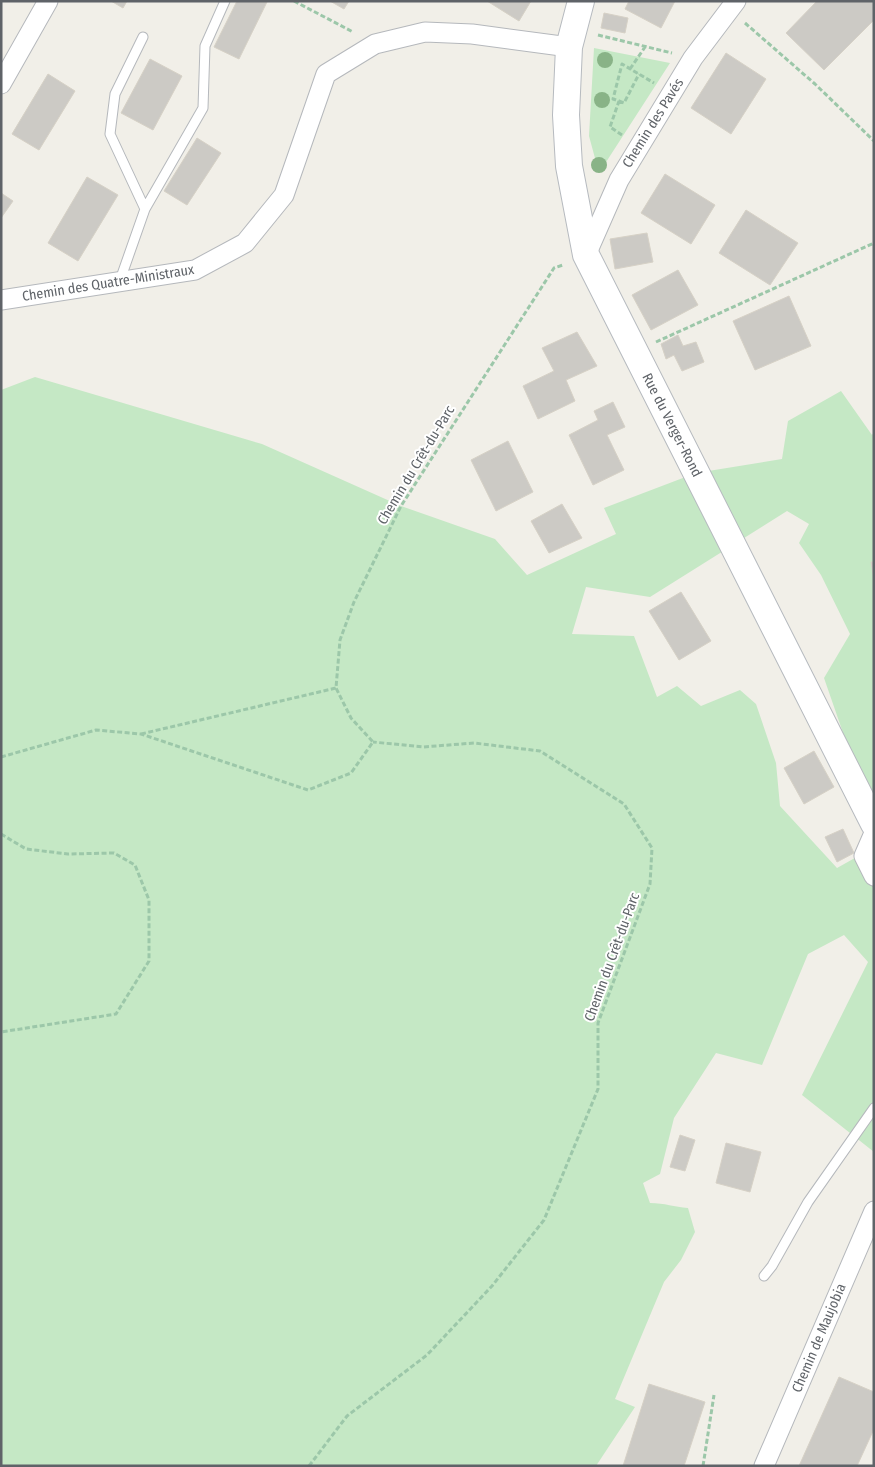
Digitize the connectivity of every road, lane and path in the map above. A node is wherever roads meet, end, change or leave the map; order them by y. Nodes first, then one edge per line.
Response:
1 (48, 1) edge
2 (225, 1) edge
3 (294, 1) edge
4 (581, 1) edge
5 (733, 5) edge
6 (597, 35) dead end
7 (143, 37) dead end
8 (375, 44) junction
9 (570, 47) junction
10 (645, 47) junction
11 (693, 58) junction
12 (630, 69) junction
13 (639, 74) junction
14 (3, 77) edge
15 (671, 94) junction
16 (618, 100) junction
17 (874, 141) edge
18 (639, 147) junction
19 (144, 209) junction
20 (874, 243) edge
21 (586, 255) junction
22 (119, 283) junction
23 (1, 300) edge
24 (634, 351) junction
25 (336, 688) junction
26 (141, 734) junction
27 (373, 742) junction
28 (1, 757) edge
29 (874, 824) edge
30 (874, 833) edge
31 (1, 834) edge
32 (874, 876) edge
33 (1, 1032) edge
34 (874, 1108) edge
35 (874, 1211) edge
36 (764, 1276) dead end
37 (714, 1395) dead end
38 (309, 1466) edge
39 (703, 1466) edge
40 (764, 1466) edge

1 - 14 street
2 - 19 lane
3 - 8 path
4 - 9 main road, Rue du Verger-Rond
5 - 11 street, Chemin des Pavés
5 - 17 path
6 - 10 path
7 - 19 lane
8 - 9 street, Chemin des Quatre-Ministraux
8 - 22 street, Chemin des Quatre-Ministraux
9 - 21 main road, Rue du Verger-Rond
10 - 11 path
10 - 12 path
11 - 15 street, Chemin des Pavés
12 - 13 path
12 - 16 path
13 - 15 path
13 - 16 path
15 - 18 street, Chemin des Pavés
16 - 18 path
18 - 21 street, Chemin des Pavés
19 - 22 lane
20 - 24 path
21 - 24 main road, Rue du Verger-Rond
21 - 25 path, Chemin du Crêt-du-Parc
22 - 23 street, Chemin des Quatre-Ministraux
24 - 29 main road, Rue du Verger-Rond
25 - 26 path
25 - 27 path
26 - 27 path
26 - 28 path
27 - 38 path, Chemin du Crêt-du-Parc
30 - 32 street
31 - 33 path
34 - 36 lane
35 - 40 street, Chemin de Maujobia
37 - 39 path

